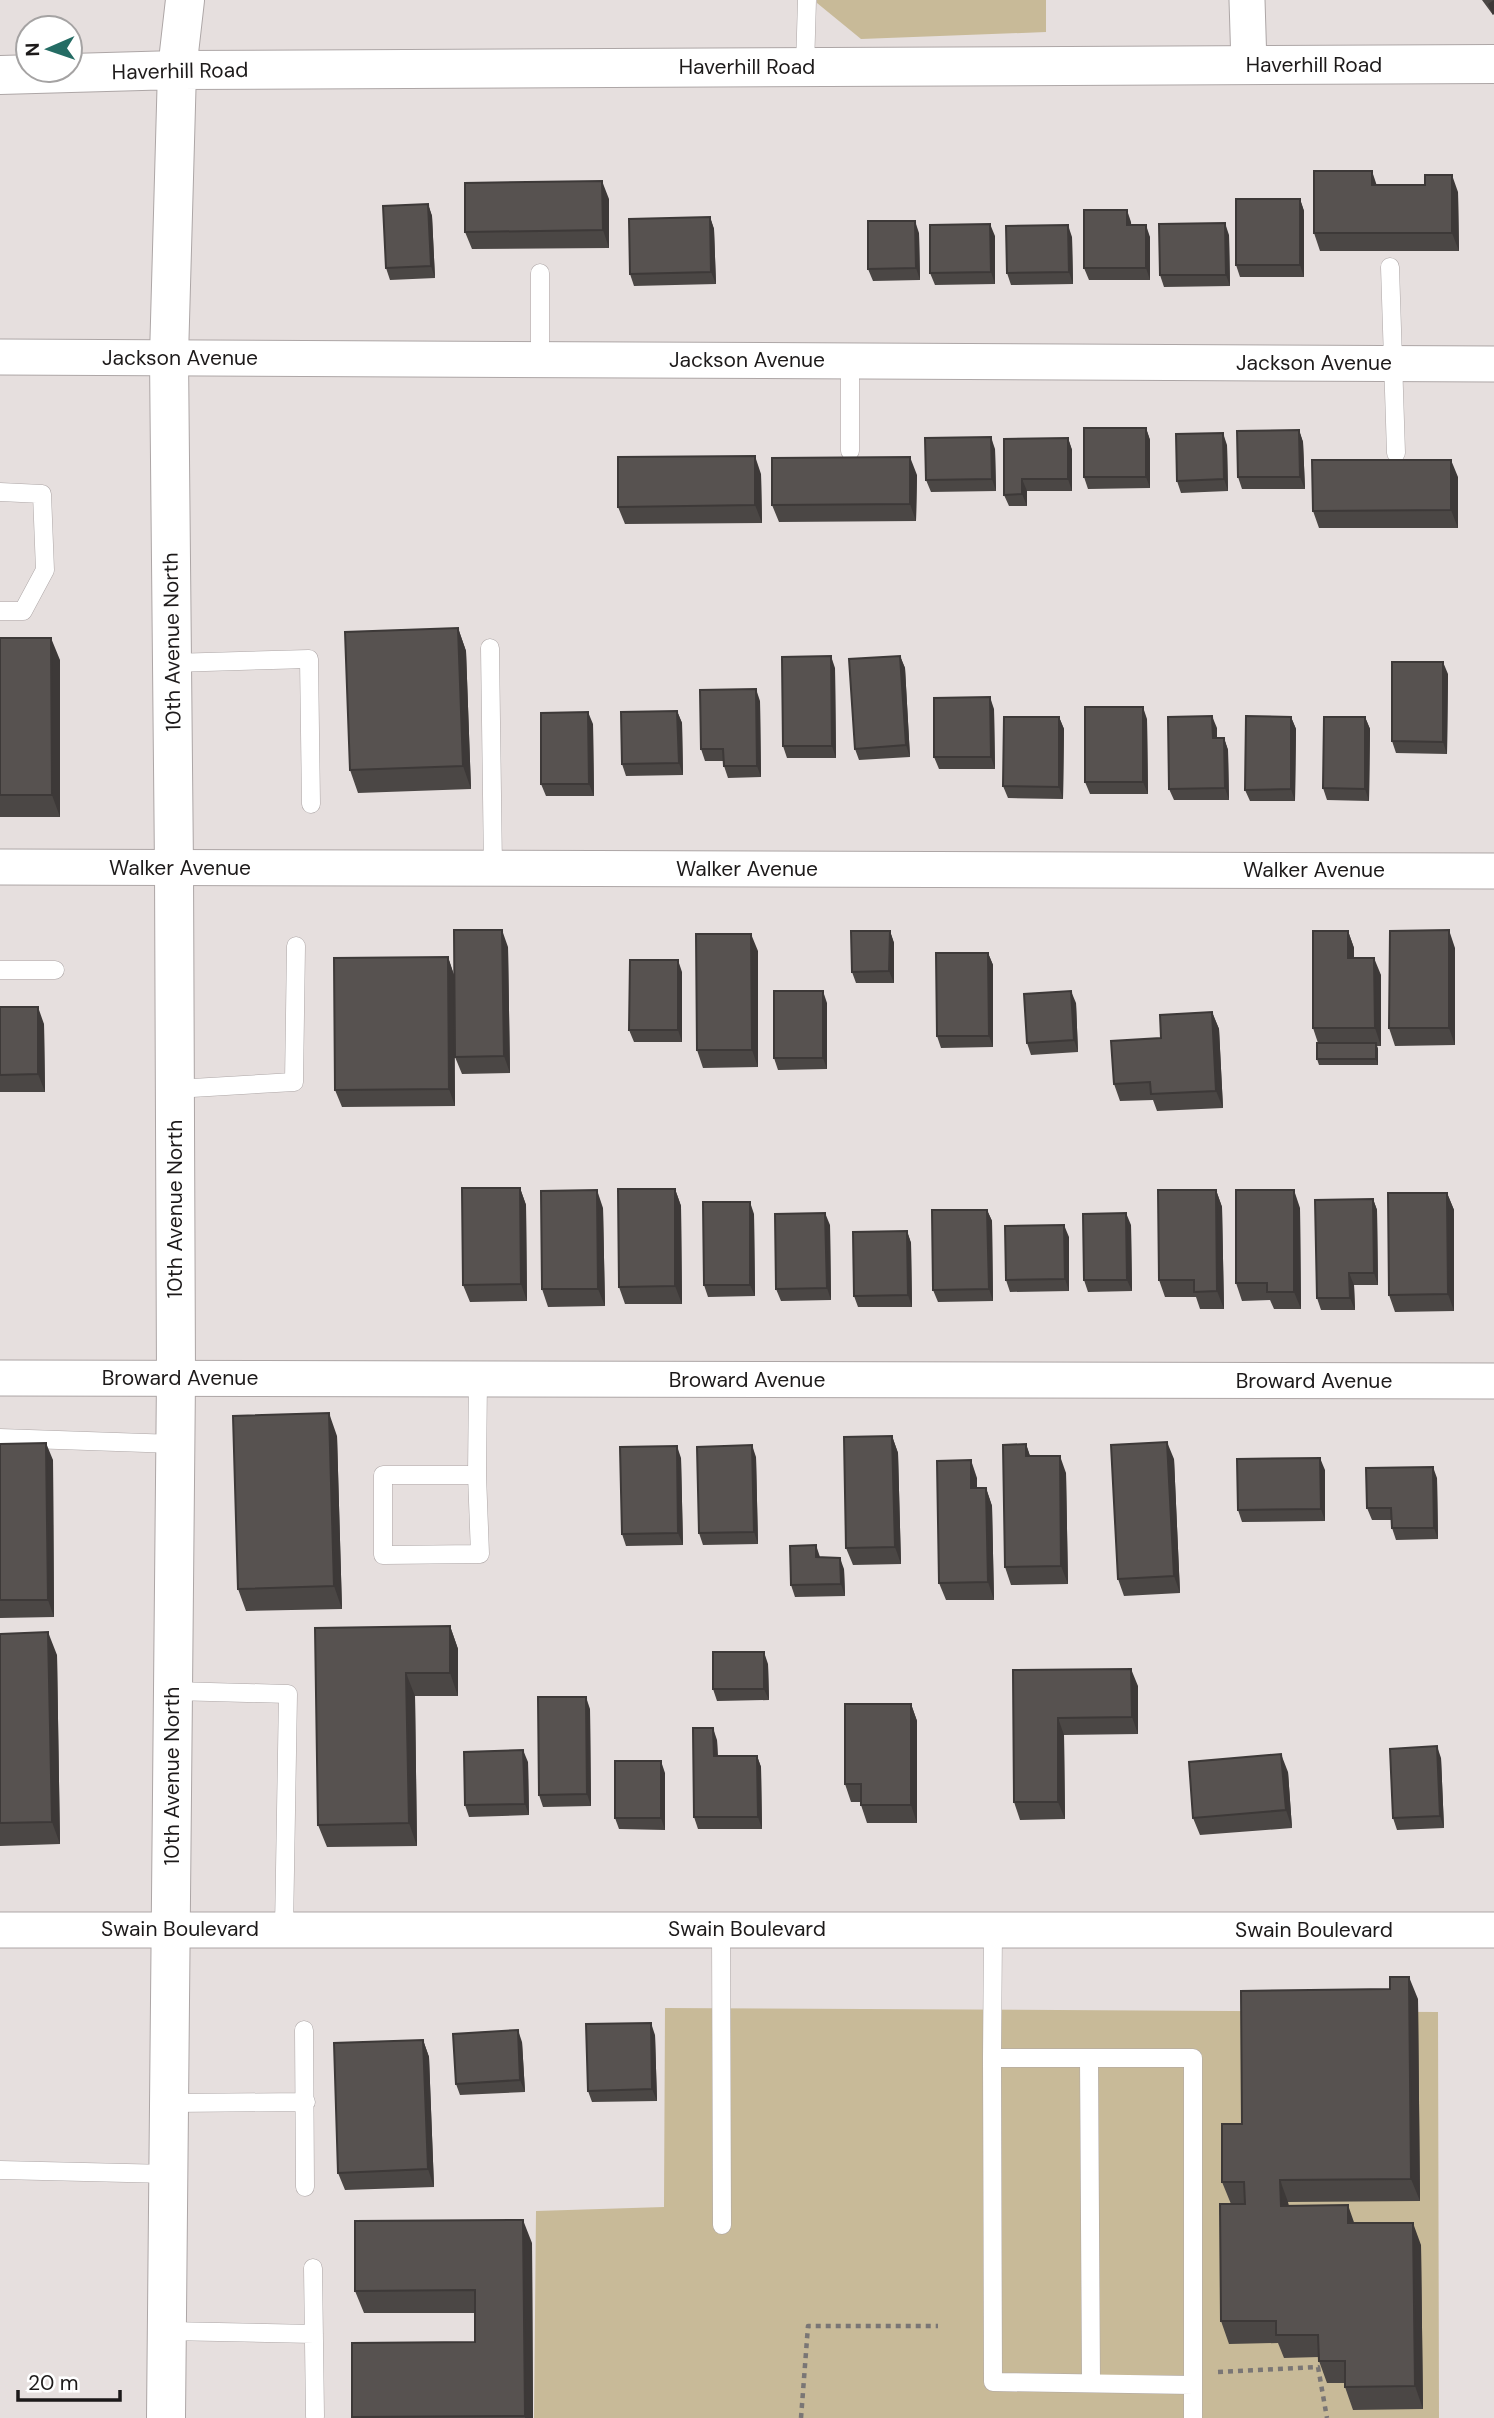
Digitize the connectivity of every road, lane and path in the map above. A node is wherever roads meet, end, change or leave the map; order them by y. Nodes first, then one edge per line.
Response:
1 (185, 0) edge
2 (807, 0) edge
3 (1247, 0) edge
4 (1494, 64) edge
5 (1249, 65) junction
6 (805, 67) junction
7 (177, 70) junction
8 (0, 75) edge
9 (1390, 267) dead end
10 (540, 272) dead end
11 (0, 357) edge
12 (169, 357) junction
13 (540, 359) junction
14 (849, 361) junction
15 (1392, 364) junction
16 (1494, 364) edge
17 (850, 451) dead end
18 (1396, 453) dead end
19 (0, 492) edge
20 (0, 611) edge
21 (490, 648) dead end
22 (172, 663) junction
23 (312, 804) dead end
24 (0, 867) edge
25 (174, 868) junction
26 (493, 868) junction
27 (1494, 871) edge
28 (296, 946) dead end
29 (0, 970) edge
30 (55, 970) dead end
31 (175, 1089) junction
32 (0, 1378) edge
33 (176, 1378) junction
34 (478, 1379) junction
35 (1494, 1381) edge
36 (0, 1438) edge
37 (175, 1444) junction
38 (477, 1475) junction
39 (173, 1691) junction
40 (171, 1928) junction
41 (284, 1929) junction
42 (721, 1929) junction
43 (0, 1930) edge
44 (993, 1930) junction
45 (1494, 1930) edge
46 (304, 2030) dead end
47 (992, 2058) junction
48 (1089, 2058) junction
49 (306, 2102) junction
50 (170, 2103) junction
51 (0, 2170) edge
52 (169, 2174) junction
53 (305, 2187) dead end
54 (722, 2225) dead end
55 (313, 2268) dead end
56 (938, 2326) dead end
57 (167, 2331) junction
58 (314, 2334) junction
59 (1217, 2372) dead end
60 (1091, 2383) junction
61 (1193, 2385) junction
62 (315, 2416) dead end
63 (166, 2418) edge
64 (801, 2418) edge
65 (1193, 2418) edge
66 (1326, 2418) edge

1 - 7 street, 10th Avenue North
2 - 6 lane
3 - 5 street
4 - 5 street, Haverhill Road
5 - 6 street, Haverhill Road
6 - 7 street, Haverhill Road
7 - 8 street, Haverhill Road
7 - 12 street, 10th Avenue North
9 - 15 lane
10 - 13 lane
11 - 12 street, Jackson Avenue
12 - 13 street, Jackson Avenue
12 - 22 street, 10th Avenue North
13 - 14 street, Jackson Avenue
14 - 15 street, Jackson Avenue
14 - 17 lane
15 - 16 street, Jackson Avenue
15 - 18 lane
19 - 20 lane
21 - 26 lane
22 - 23 lane
22 - 25 street, 10th Avenue North
24 - 25 street, Walker Avenue
25 - 26 street, Walker Avenue
25 - 31 street, 10th Avenue North
26 - 27 street, Walker Avenue
28 - 31 lane
29 - 30 lane
31 - 33 street, 10th Avenue North
32 - 33 street, Broward Avenue
33 - 34 street, Broward Avenue
33 - 37 street, 10th Avenue North
34 - 35 street, Broward Avenue
34 - 38 lane
36 - 37 lane
37 - 39 street, 10th Avenue North
38 - 38 lane
39 - 40 street, 10th Avenue North
39 - 41 lane
40 - 41 street, Swain Boulevard
40 - 43 street, Swain Boulevard
40 - 50 street, 10th Avenue North
41 - 42 street, Swain Boulevard
42 - 44 street, Swain Boulevard
42 - 54 lane
44 - 45 street, Swain Boulevard
44 - 47 lane
46 - 49 lane
47 - 48 lane
47 - 60 lane
48 - 60 lane
48 - 61 lane
49 - 50 lane
49 - 53 lane
50 - 52 street, 10th Avenue North
51 - 52 lane
52 - 57 street, 10th Avenue North
55 - 58 lane
56 - 64 path
57 - 58 lane
57 - 63 street, 10th Avenue North
58 - 62 lane
59 - 66 path
60 - 61 lane
61 - 65 lane

